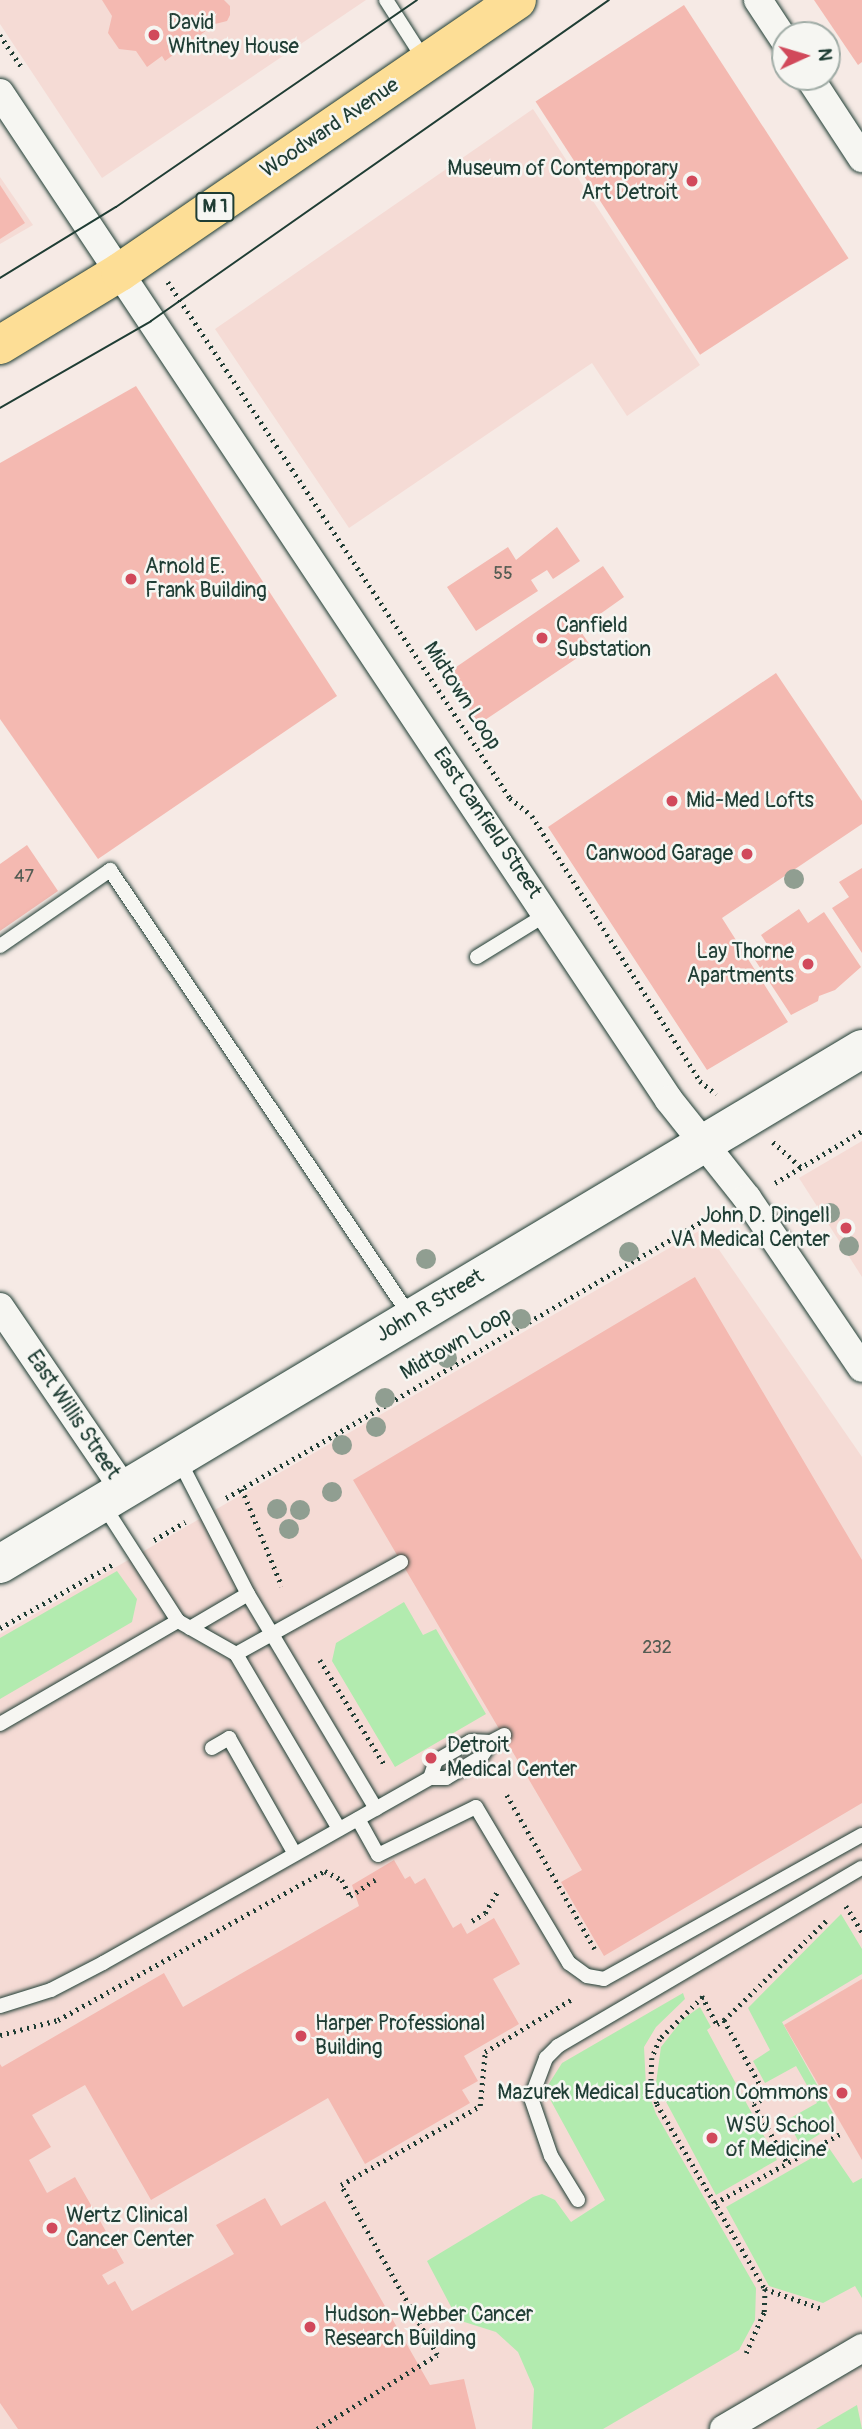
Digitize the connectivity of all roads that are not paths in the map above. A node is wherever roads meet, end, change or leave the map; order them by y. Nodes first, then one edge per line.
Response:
1 (386, 0) edge
2 (517, 0) edge
3 (758, 0) edge
4 (772, 21) edge
5 (426, 63) junction
6 (818, 91) edge
7 (0, 93) edge
8 (862, 158) edge
9 (120, 272) junction
10 (0, 345) edge
11 (547, 914) junction
12 (0, 946) edge
13 (477, 957) dead end
14 (862, 1049) edge
15 (705, 1143) junction
16 (0, 1307) edge
17 (411, 1318) junction
18 (862, 1368) edge
19 (177, 1456) junction
20 (112, 1495) junction
21 (401, 1562) dead end
22 (0, 1564) edge
23 (248, 1594) junction
24 (184, 1624) junction
25 (273, 1632) junction
26 (236, 1654) junction
27 (0, 1724) edge
28 (497, 1738) dead end
29 (212, 1748) dead end
30 (376, 1809) junction
31 (358, 1819) junction
32 (339, 1829) junction
33 (862, 1835) edge
34 (295, 1854) junction
35 (862, 1868) edge
36 (0, 2006) edge
37 (578, 2200) dead end
38 (862, 2348) edge
39 (724, 2429) edge

1 - 5 lane
2 - 5 main road, Woodward Avenue / M 1
3 - 4 street
5 - 9 main road, Woodward Avenue / M 1
6 - 8 street
7 - 9 street, East Canfield Street
9 - 10 main road, Woodward Avenue / M 1
9 - 11 street, East Canfield Street
11 - 13 lane
11 - 15 street, East Canfield Street
12 - 17 lane
14 - 15 street, John R Street
15 - 17 street, John R Street
15 - 18 street, East Canfield Street
16 - 20 street, East Willis Street
17 - 19 street, John R Street
19 - 20 street, John R Street
19 - 23 lane
20 - 22 street, John R Street
20 - 24 lane
21 - 25 lane
23 - 24 lane
23 - 25 lane
24 - 26 lane
24 - 27 lane
25 - 26 lane
25 - 30 lane
26 - 32 lane
28 - 30 lane
29 - 34 lane
30 - 31 lane
31 - 32 lane
31 - 33 lane
32 - 34 lane
34 - 36 lane
35 - 37 lane
38 - 39 street

